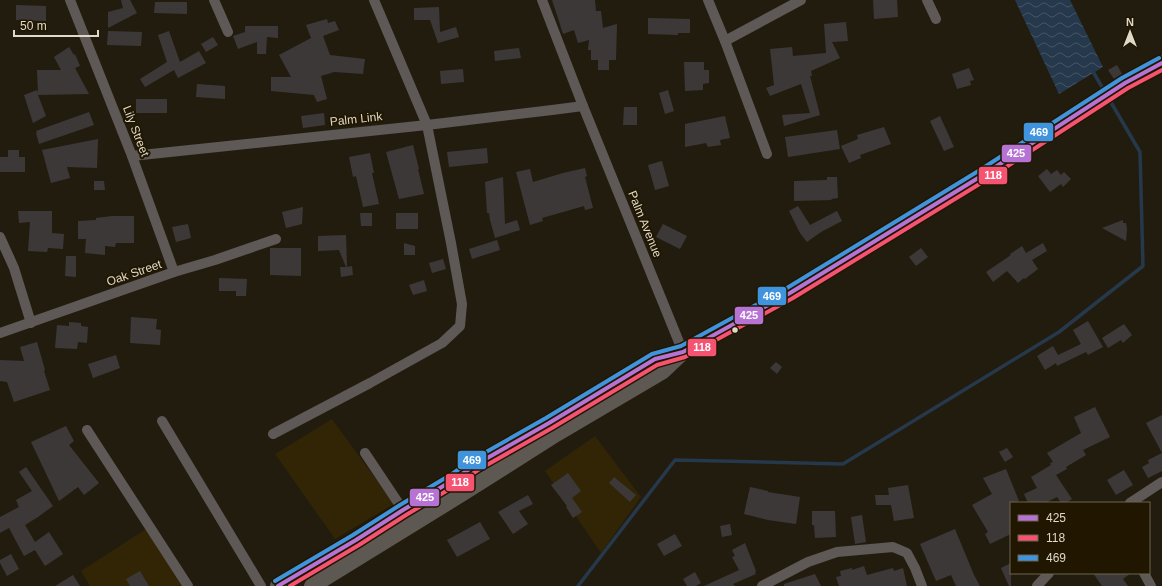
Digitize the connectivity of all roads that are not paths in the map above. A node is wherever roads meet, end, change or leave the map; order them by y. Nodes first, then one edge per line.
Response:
1 (70, 0) edge
2 (214, 0) edge
3 (374, 0) edge
4 (542, 0) edge
5 (708, 0) edge
6 (801, 0) edge
7 (927, 0) edge
8 (936, 19) dead end
9 (228, 32) dead end
10 (725, 41) junction
11 (1162, 63) edge
12 (583, 106) junction
13 (427, 125) junction
14 (767, 154) dead end
15 (132, 156) junction
16 (0, 237) edge
17 (276, 239) dead end
18 (174, 272) junction
19 (31, 323) junction
20 (0, 333) edge
21 (683, 352) junction
22 (162, 421) dead end
23 (87, 430) dead end
24 (272, 434) dead end
25 (365, 453) dead end
26 (1162, 482) edge
27 (1132, 502) edge
28 (403, 510) junction
29 (1048, 574) edge
30 (1145, 574) edge
31 (188, 586) edge
32 (261, 586) edge
33 (278, 586) edge
34 (312, 586) edge
35 (762, 586) edge
36 (922, 586) edge
37 (1036, 586) edge
38 (1151, 586) edge

1 - 15 street, Lily Street
2 - 9 street
3 - 13 street
4 - 12 street, Palm Avenue
5 - 10 street
6 - 10 street
7 - 8 street
10 - 14 street
11 - 21 main road
12 - 13 street, Palm Link
12 - 21 street, Palm Avenue
13 - 15 street, Palm Link
13 - 24 street
15 - 18 street, Lily Street
16 - 19 street
17 - 18 street, Oak Street
18 - 19 street, Oak Street
19 - 20 street, Oak Street
21 - 28 main road
21 - 34 main road
22 - 32 street
23 - 31 street
25 - 28 street
26 - 27 street
28 - 33 main road
29 - 37 street
30 - 38 street
35 - 36 street

